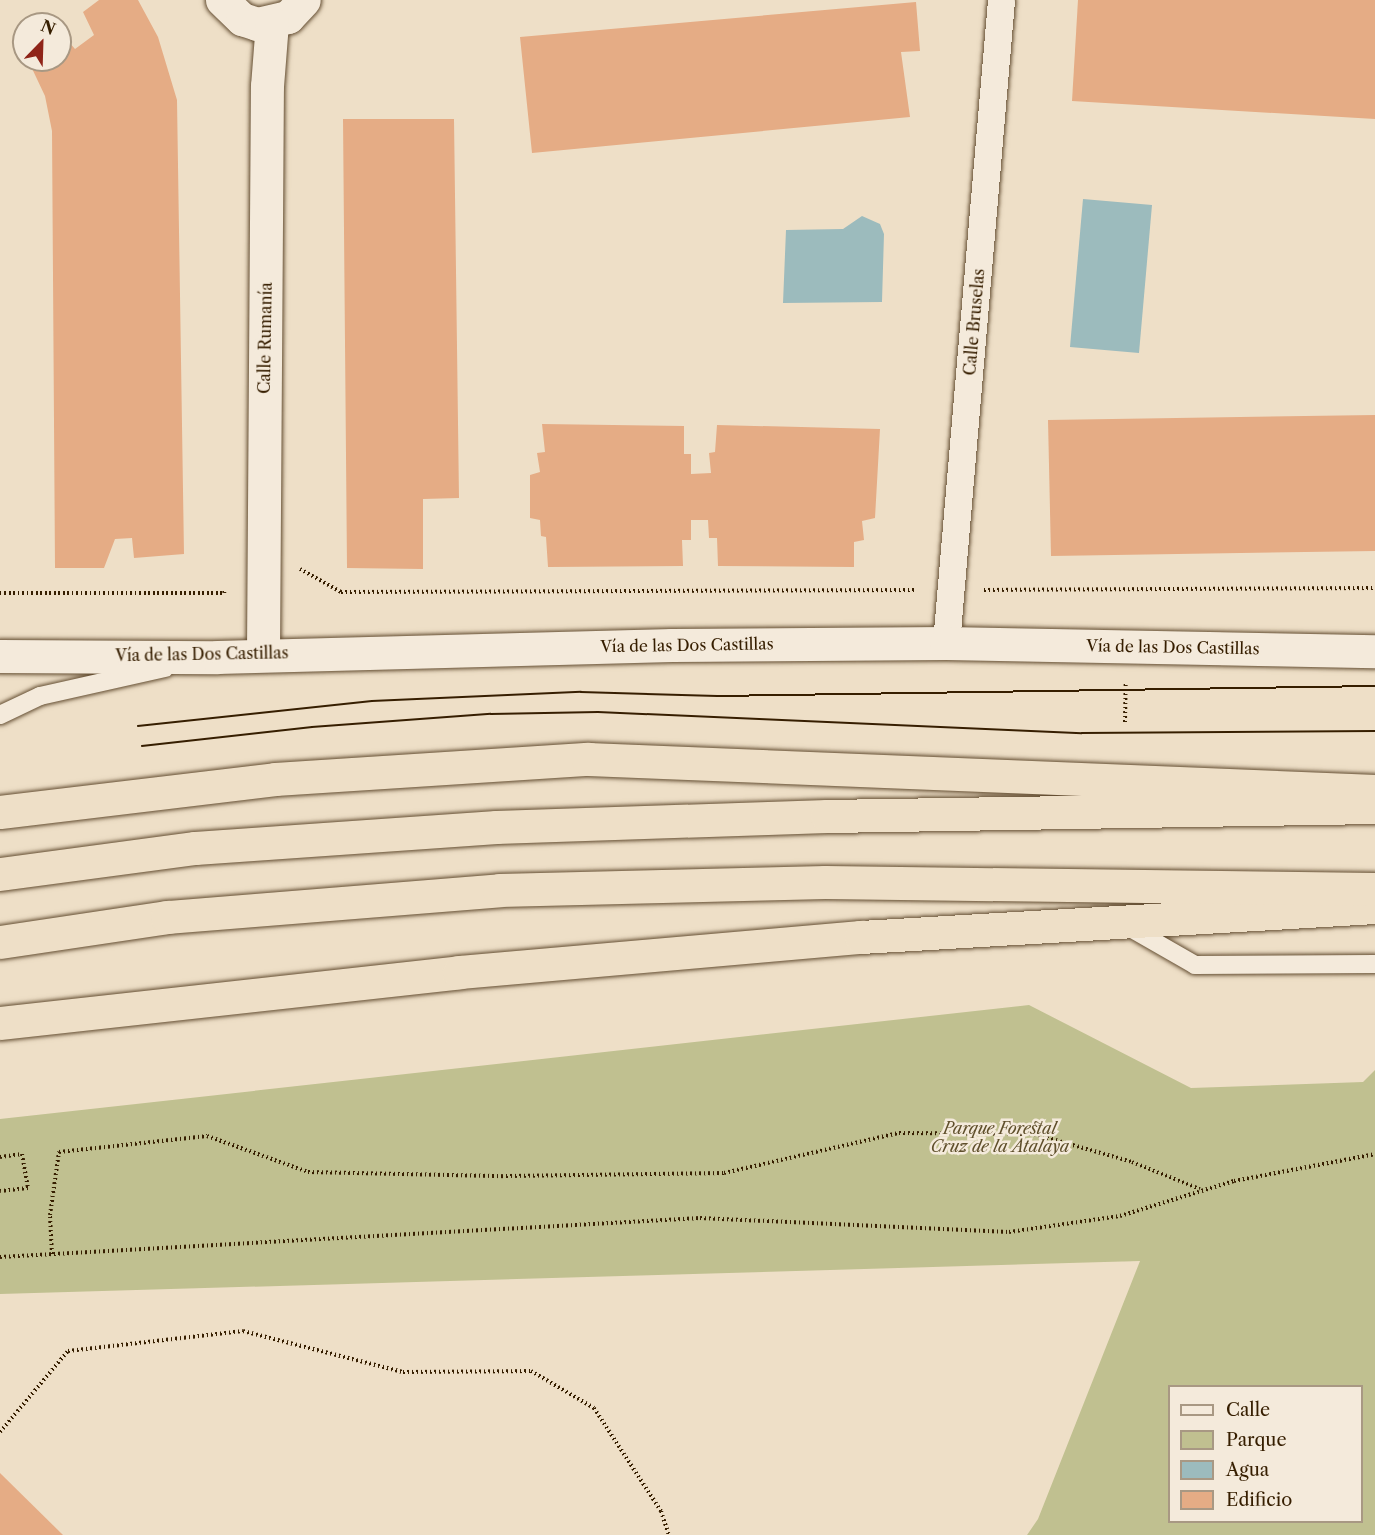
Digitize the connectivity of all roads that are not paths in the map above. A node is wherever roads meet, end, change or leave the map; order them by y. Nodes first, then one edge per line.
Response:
1 (222, 0) edge
2 (304, 0) edge
3 (1001, 0) edge
4 (272, 24) junction
5 (946, 644) junction
6 (1375, 651) edge
7 (263, 652) junction
8 (0, 657) edge
9 (217, 657) junction
10 (0, 716) edge
11 (1375, 791) edge
12 (1375, 807) edge
13 (0, 812) edge
14 (0, 874) edge
15 (1375, 889) edge
16 (1375, 907) edge
17 (1121, 922) junction
18 (0, 942) edge
19 (1375, 964) edge
20 (0, 1023) edge

1 - 4 street
2 - 4 street
3 - 5 street, Calle Bruselas
4 - 7 street, Calle Rumanía
5 - 6 street, Vía de las Dos Castillas
5 - 7 street, Vía de las Dos Castillas
7 - 9 street, Vía de las Dos Castillas
8 - 9 street, Vía de las Dos Castillas
9 - 10 lane
11 - 13 highway
12 - 14 highway
15 - 18 highway
16 - 17 highway
17 - 19 lane
17 - 20 highway

